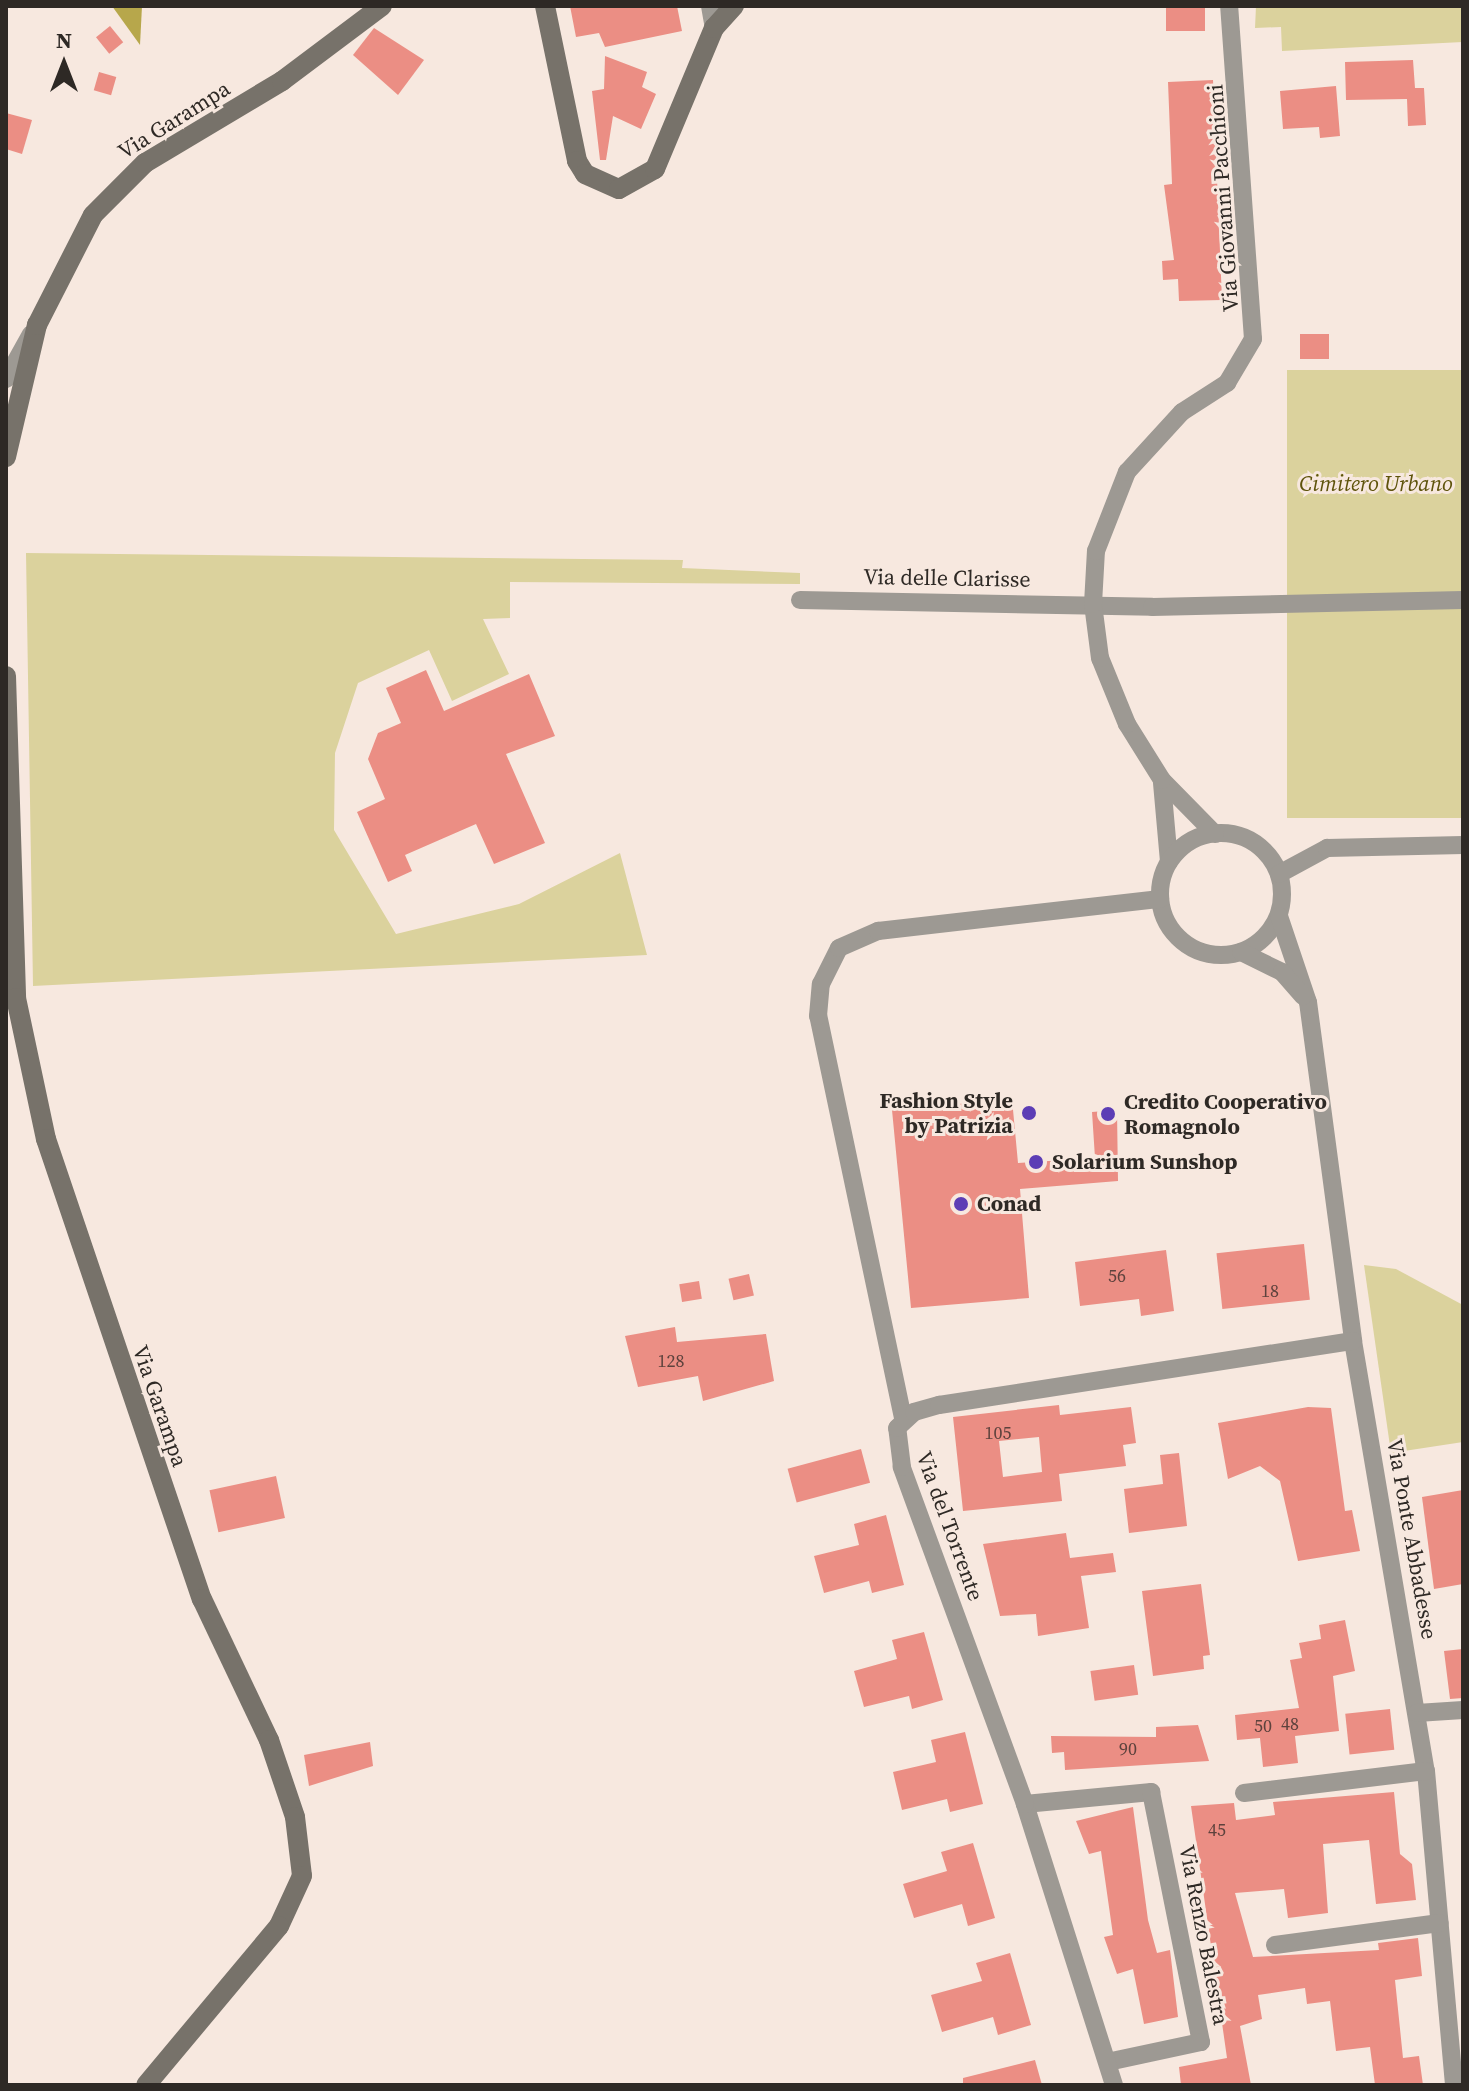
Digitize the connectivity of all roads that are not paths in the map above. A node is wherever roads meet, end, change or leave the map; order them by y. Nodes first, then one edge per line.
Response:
1 (382, 6) edge
2 (545, 6) edge
3 (710, 6) edge
4 (734, 6) edge
5 (1232, 10) edge
6 (714, 28) junction
7 (37, 325) junction
8 (6, 379) edge
9 (6, 457) edge
10 (800, 600) dead end
11 (1463, 600) edge
12 (1093, 604) junction
13 (6, 676) edge
14 (1162, 780) junction
15 (1215, 834) junction
16 (1463, 845) edge
17 (1169, 862) junction
18 (1279, 874) junction
19 (1160, 899) junction
20 (1279, 916) junction
21 (1241, 952) junction
22 (1308, 1002) junction
23 (1353, 1341) junction
24 (903, 1418) junction
25 (1463, 1710) edge
26 (1417, 1713) junction
27 (1426, 1771) junction
28 (1244, 1793) dead end
29 (1025, 1804) junction
30 (1440, 1923) junction
31 (1275, 1945) dead end
32 (1108, 2062) junction
33 (146, 2085) edge
34 (1114, 2085) edge
35 (1454, 2085) edge

1 - 7 street, Via Garampa
2 - 6 street
3 - 6 street
4 - 6 street
5 - 12 street, Via Giovanni Pacchioni
7 - 8 street
7 - 9 street, Via Garampa
10 - 12 street, Via delle Clarisse
11 - 12 street, Via delle Clarisse
12 - 14 street, Via Giovanni Pacchioni
13 - 33 street, Via Garampa
14 - 15 street
14 - 17 street
15 - 17 street
15 - 18 street
16 - 18 street
17 - 19 street
18 - 20 street
19 - 21 street
19 - 24 street, Via del Torrente
20 - 21 street
20 - 22 street, Via Ponte Abbadesse
21 - 22 street
22 - 23 street, Via Ponte Abbadesse
23 - 24 street
23 - 26 street, Via Ponte Abbadesse
24 - 29 street, Via del Torrente
25 - 26 street
26 - 27 street, Via Ponte Abbadesse
27 - 28 street
27 - 30 street, Via Ponte Abbadesse
29 - 32 street, Via del Torrente
29 - 32 street, Via Renzo Balestra
30 - 31 street
30 - 35 street, Via Ponte Abbadesse
32 - 34 street, Via del Torrente

